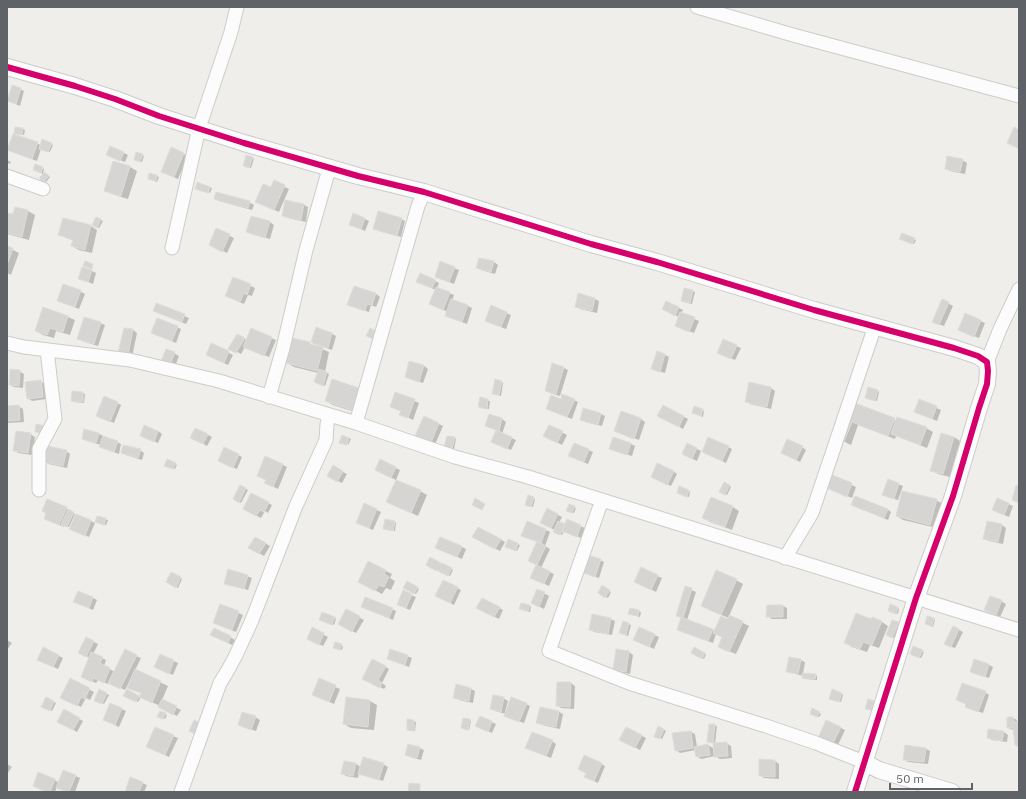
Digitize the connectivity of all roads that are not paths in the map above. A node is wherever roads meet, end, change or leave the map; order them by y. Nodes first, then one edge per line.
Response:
1 (237, 7) edge
2 (697, 7) edge
3 (7, 67) edge
4 (1019, 96) edge
5 (199, 128) junction
6 (328, 167) junction
7 (7, 176) edge
8 (43, 189) dead end
9 (424, 192) junction
10 (172, 248) dead end
11 (1019, 289) edge
12 (875, 326) junction
13 (7, 343) edge
14 (47, 350) junction
15 (987, 362) junction
16 (269, 397) junction
17 (330, 416) junction
18 (356, 423) junction
19 (39, 490) dead end
20 (602, 500) junction
21 (785, 558) junction
22 (916, 598) junction
23 (1019, 630) edge
24 (864, 762) junction
25 (181, 792) edge
26 (855, 792) edge
27 (952, 792) edge

1 - 5 street
2 - 4 street
3 - 5 street
5 - 6 street
5 - 10 street
6 - 9 street
6 - 16 street
7 - 8 street
9 - 12 street
9 - 18 street
11 - 15 street
12 - 15 street
12 - 21 street
13 - 14 street
14 - 16 street
14 - 19 street
15 - 22 street
16 - 17 street
17 - 18 street
17 - 25 street
18 - 20 street
20 - 21 street
20 - 24 street
21 - 22 street
22 - 23 street
22 - 24 street
24 - 26 street
24 - 27 street

